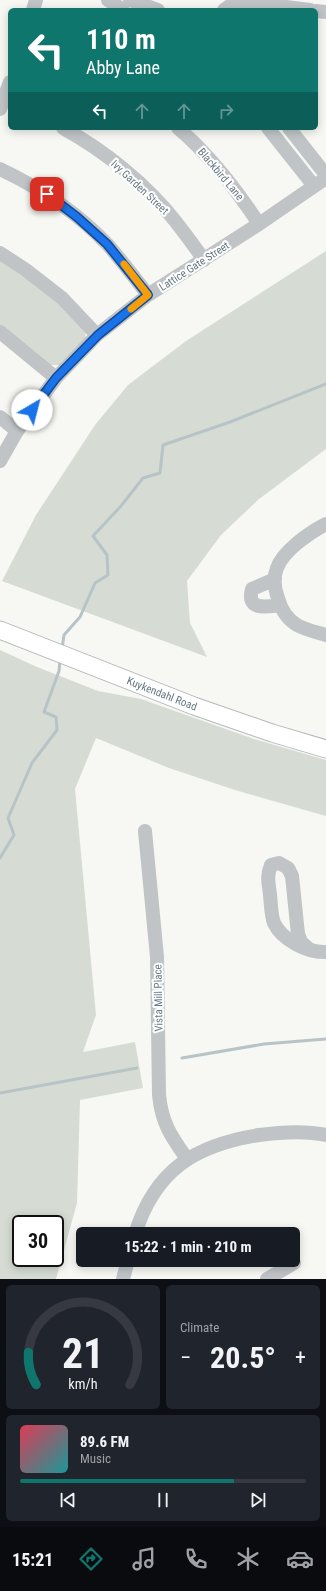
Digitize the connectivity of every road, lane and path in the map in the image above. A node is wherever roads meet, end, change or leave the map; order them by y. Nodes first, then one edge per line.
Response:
1 (108, 0) edge
2 (130, 0) edge
3 (120, 8) edge
4 (152, 8) edge
5 (227, 8) edge
6 (294, 8) edge
7 (8, 91) edge
8 (5, 104) edge
9 (67, 130) edge
10 (180, 130) edge
11 (270, 130) edge
12 (291, 130) edge
13 (0, 169) edge
14 (326, 177) edge
15 (314, 186) junction
16 (259, 224) junction
17 (0, 252) edge
18 (204, 260) junction
19 (148, 295) junction
20 (0, 332) edge
21 (98, 335) junction
22 (56, 378) junction
23 (0, 417) edge
24 (17, 431) junction
25 (0, 461) edge
26 (326, 524) edge
27 (275, 579) junction
28 (280, 604) junction
29 (0, 630) edge
30 (326, 635) edge
31 (326, 749) edge
32 (145, 831) dead end
33 (309, 948) junction
34 (326, 952) edge
35 (326, 1135) edge
36 (187, 1159) junction
37 (137, 1227) edge
38 (126, 1267) edge
39 (287, 1267) edge
40 (123, 1279) edge
41 (267, 1279) edge

1 - 3 street
2 - 4 street
5 - 6 street
7 - 8 street
9 - 18 street, Ivy Garden Street
10 - 16 street, Blackbird Lane
11 - 15 street
12 - 14 street
13 - 19 street
14 - 15 street, Lattice Gate Street
15 - 16 street, Lattice Gate Street
16 - 18 street, Lattice Gate Street
17 - 21 street
18 - 19 street, Lattice Gate Street
19 - 21 street, Lattice Gate Street
20 - 22 street
21 - 22 street, Lattice Gate Street
22 - 24 street, Lattice Gate Street
23 - 24 street
24 - 25 street, Lattice Gate Street
26 - 27 street
27 - 28 street
27 - 28 street
28 - 30 street
29 - 31 main road, Kuykendahl Road
32 - 36 street, Vista Mill Place
33 - 33 street
33 - 34 street
35 - 36 street
36 - 37 street
38 - 40 street
39 - 41 street

